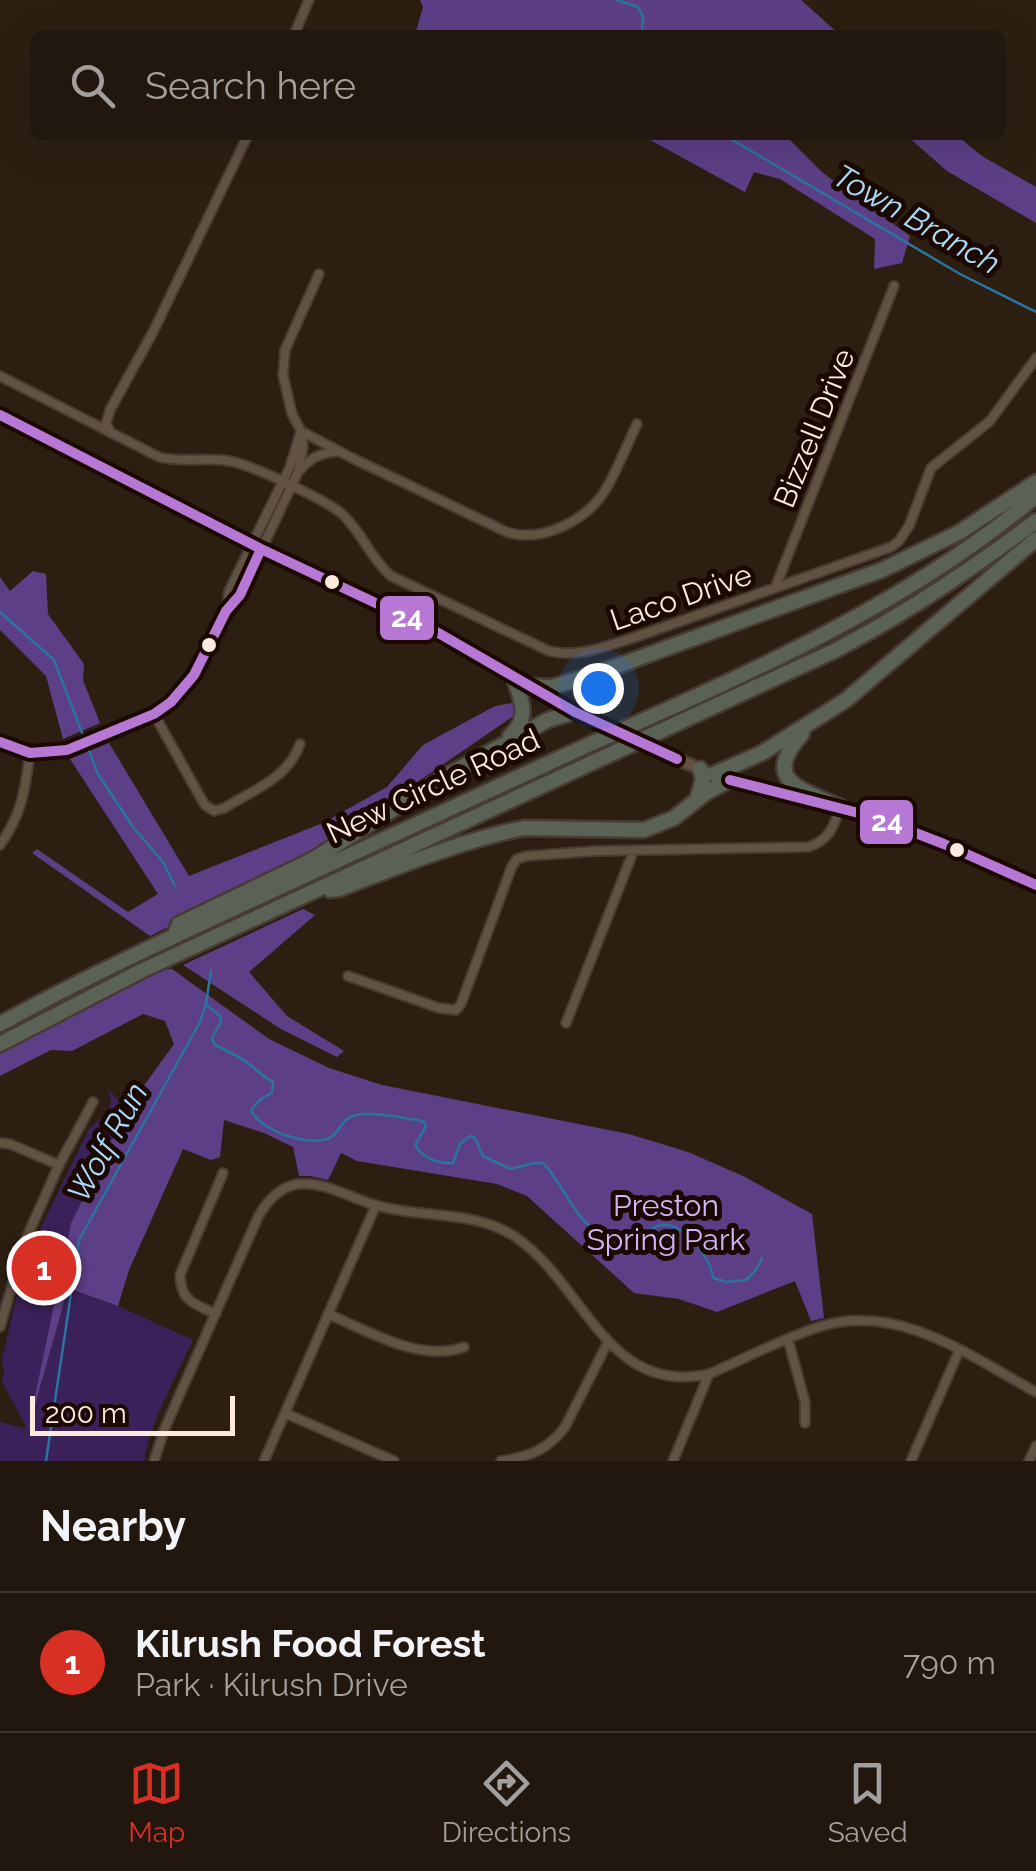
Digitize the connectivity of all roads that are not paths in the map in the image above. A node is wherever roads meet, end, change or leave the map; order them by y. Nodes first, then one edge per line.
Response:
1 (309, 0) edge
2 (296, 30) edge
3 (246, 140) edge
4 (319, 274) dead end
5 (894, 286) dead end
6 (1036, 358) edge
7 (0, 376) edge
8 (0, 415) edge
9 (637, 424) dead end
10 (301, 432) junction
11 (111, 433) junction
12 (339, 452) junction
13 (298, 472) junction
14 (1036, 482) edge
15 (286, 484) junction
16 (1036, 496) edge
17 (1036, 521) edge
18 (1036, 539) edge
19 (256, 546) junction
20 (775, 588) junction
21 (595, 674) junction
22 (514, 678) junction
23 (529, 686) junction
24 (577, 713) junction
25 (154, 714) junction
26 (808, 725) junction
27 (0, 742) edge
28 (300, 744) dead end
29 (502, 744) junction
30 (30, 753) junction
31 (707, 771) junction
32 (730, 780) junction
33 (696, 800) junction
34 (840, 806) junction
35 (0, 844) edge
36 (634, 850) junction
37 (1036, 885) edge
38 (314, 890) junction
39 (174, 936) junction
40 (348, 976) dead end
41 (566, 1023) dead end
42 (0, 1024) edge
43 (0, 1044) edge
44 (93, 1102) dead end
45 (0, 1142) edge
46 (59, 1166) junction
47 (223, 1172) dead end
48 (376, 1205) junction
49 (216, 1314) junction
50 (328, 1314) junction
51 (0, 1326) edge
52 (788, 1340) junction
53 (608, 1342) junction
54 (464, 1347) dead end
55 (958, 1351) junction
56 (709, 1374) junction
57 (1036, 1392) edge
58 (285, 1413) junction
59 (805, 1424) dead end
60 (1036, 1446) edge
61 (154, 1461) edge
62 (264, 1461) edge
63 (394, 1461) edge
64 (501, 1461) edge
65 (673, 1461) edge
66 (910, 1461) edge
67 (1029, 1461) edge

1 - 2 street
3 - 11 street
4 - 10 street
5 - 20 street, Bizzell Drive
6 - 20 street, Laco Drive
7 - 11 street, Laco Drive
8 - 19 main road
9 - 12 street
10 - 12 street
10 - 13 street
10 - 15 street
11 - 15 street, Laco Drive
12 - 13 street
13 - 15 street
14 - 21 highway
15 - 19 street
15 - 20 street, Laco Drive
16 - 39 highway, New Circle Road
17 - 38 highway, New Circle Road
18 - 26 highway
19 - 22 main road
19 - 25 street
21 - 23 highway
21 - 24 highway
22 - 23 main road
22 - 29 highway
23 - 24 main road
24 - 29 highway
24 - 31 main road, bridge
25 - 28 street
25 - 30 street
26 - 31 highway
26 - 34 highway
27 - 30 street
29 - 39 highway
30 - 35 street
31 - 32 main road
31 - 33 highway
32 - 33 highway
32 - 34 main road
33 - 38 highway
34 - 36 street
34 - 37 main road
36 - 40 street
36 - 41 street
38 - 43 highway, New Circle Road
39 - 42 highway, New Circle Road
44 - 46 street
45 - 46 street
46 - 51 street
47 - 49 street
48 - 49 street
48 - 50 street
48 - 53 street
49 - 61 street
50 - 54 street
50 - 58 street
52 - 55 street
52 - 56 street
52 - 59 street
53 - 56 street
53 - 64 street
55 - 57 street
55 - 66 street
56 - 65 street
58 - 62 street
58 - 63 street
60 - 67 street

